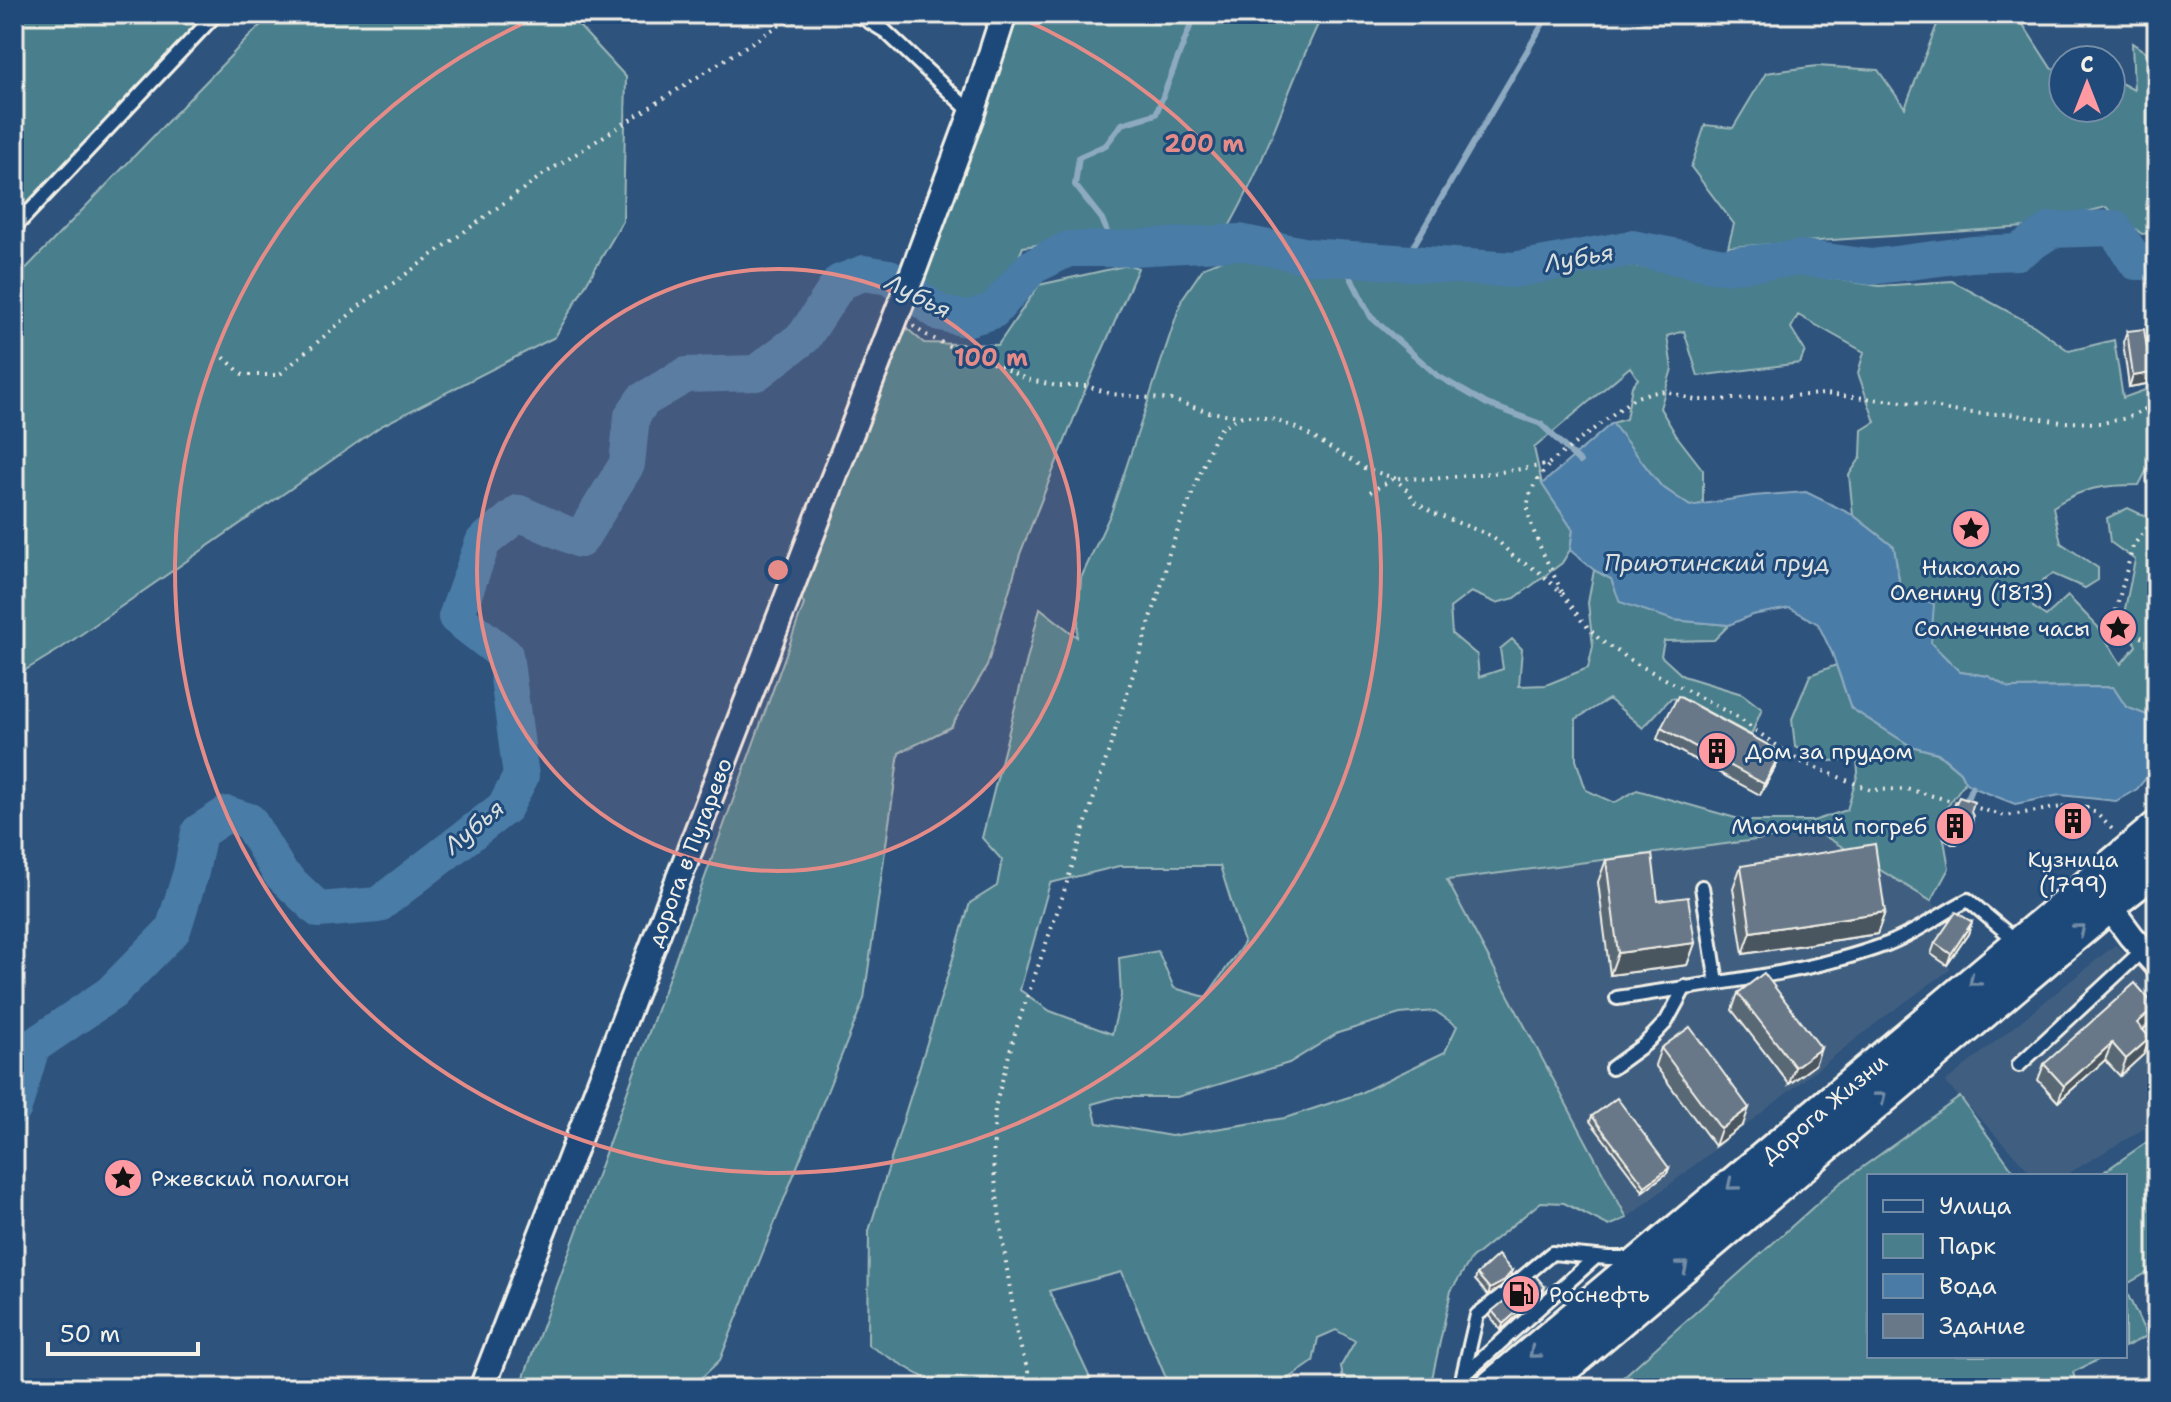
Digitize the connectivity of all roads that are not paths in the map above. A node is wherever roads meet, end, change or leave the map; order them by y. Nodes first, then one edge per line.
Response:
1 (216, 14) edge
2 (857, 14) edge
3 (1004, 14) edge
4 (972, 113) junction
5 (14, 228) edge
6 (2157, 829) edge
7 (2157, 866) edge
8 (1702, 887) dead end
9 (2108, 905) junction
10 (2016, 946) junction
11 (2150, 957) edge
12 (1717, 983) junction
13 (1685, 987) junction
14 (1617, 998) dead end
15 (2019, 1065) dead end
16 (1612, 1068) dead end
17 (1596, 1257) junction
18 (1646, 1258) junction
19 (1472, 1384) edge
20 (482, 1388) edge
21 (1538, 1388) edge

1 - 5 lane
2 - 4 lane
3 - 4 street, дорога в Пугарево
4 - 20 street, дорога в Пугарево
6 - 10 main road, Дорога Жизни
7 - 9 main road, Дорога Жизни
8 - 12 lane
9 - 11 street
21 -> 9 main road, Дорога Жизни
10 - 12 lane
10 -> 18 main road, Дорога Жизни
11 - 15 lane
12 - 13 lane
13 - 14 lane
13 - 16 lane
17 - 18 lane
17 - 19 lane
17 - 19 lane
18 -> 19 main road, Дорога Жизни

